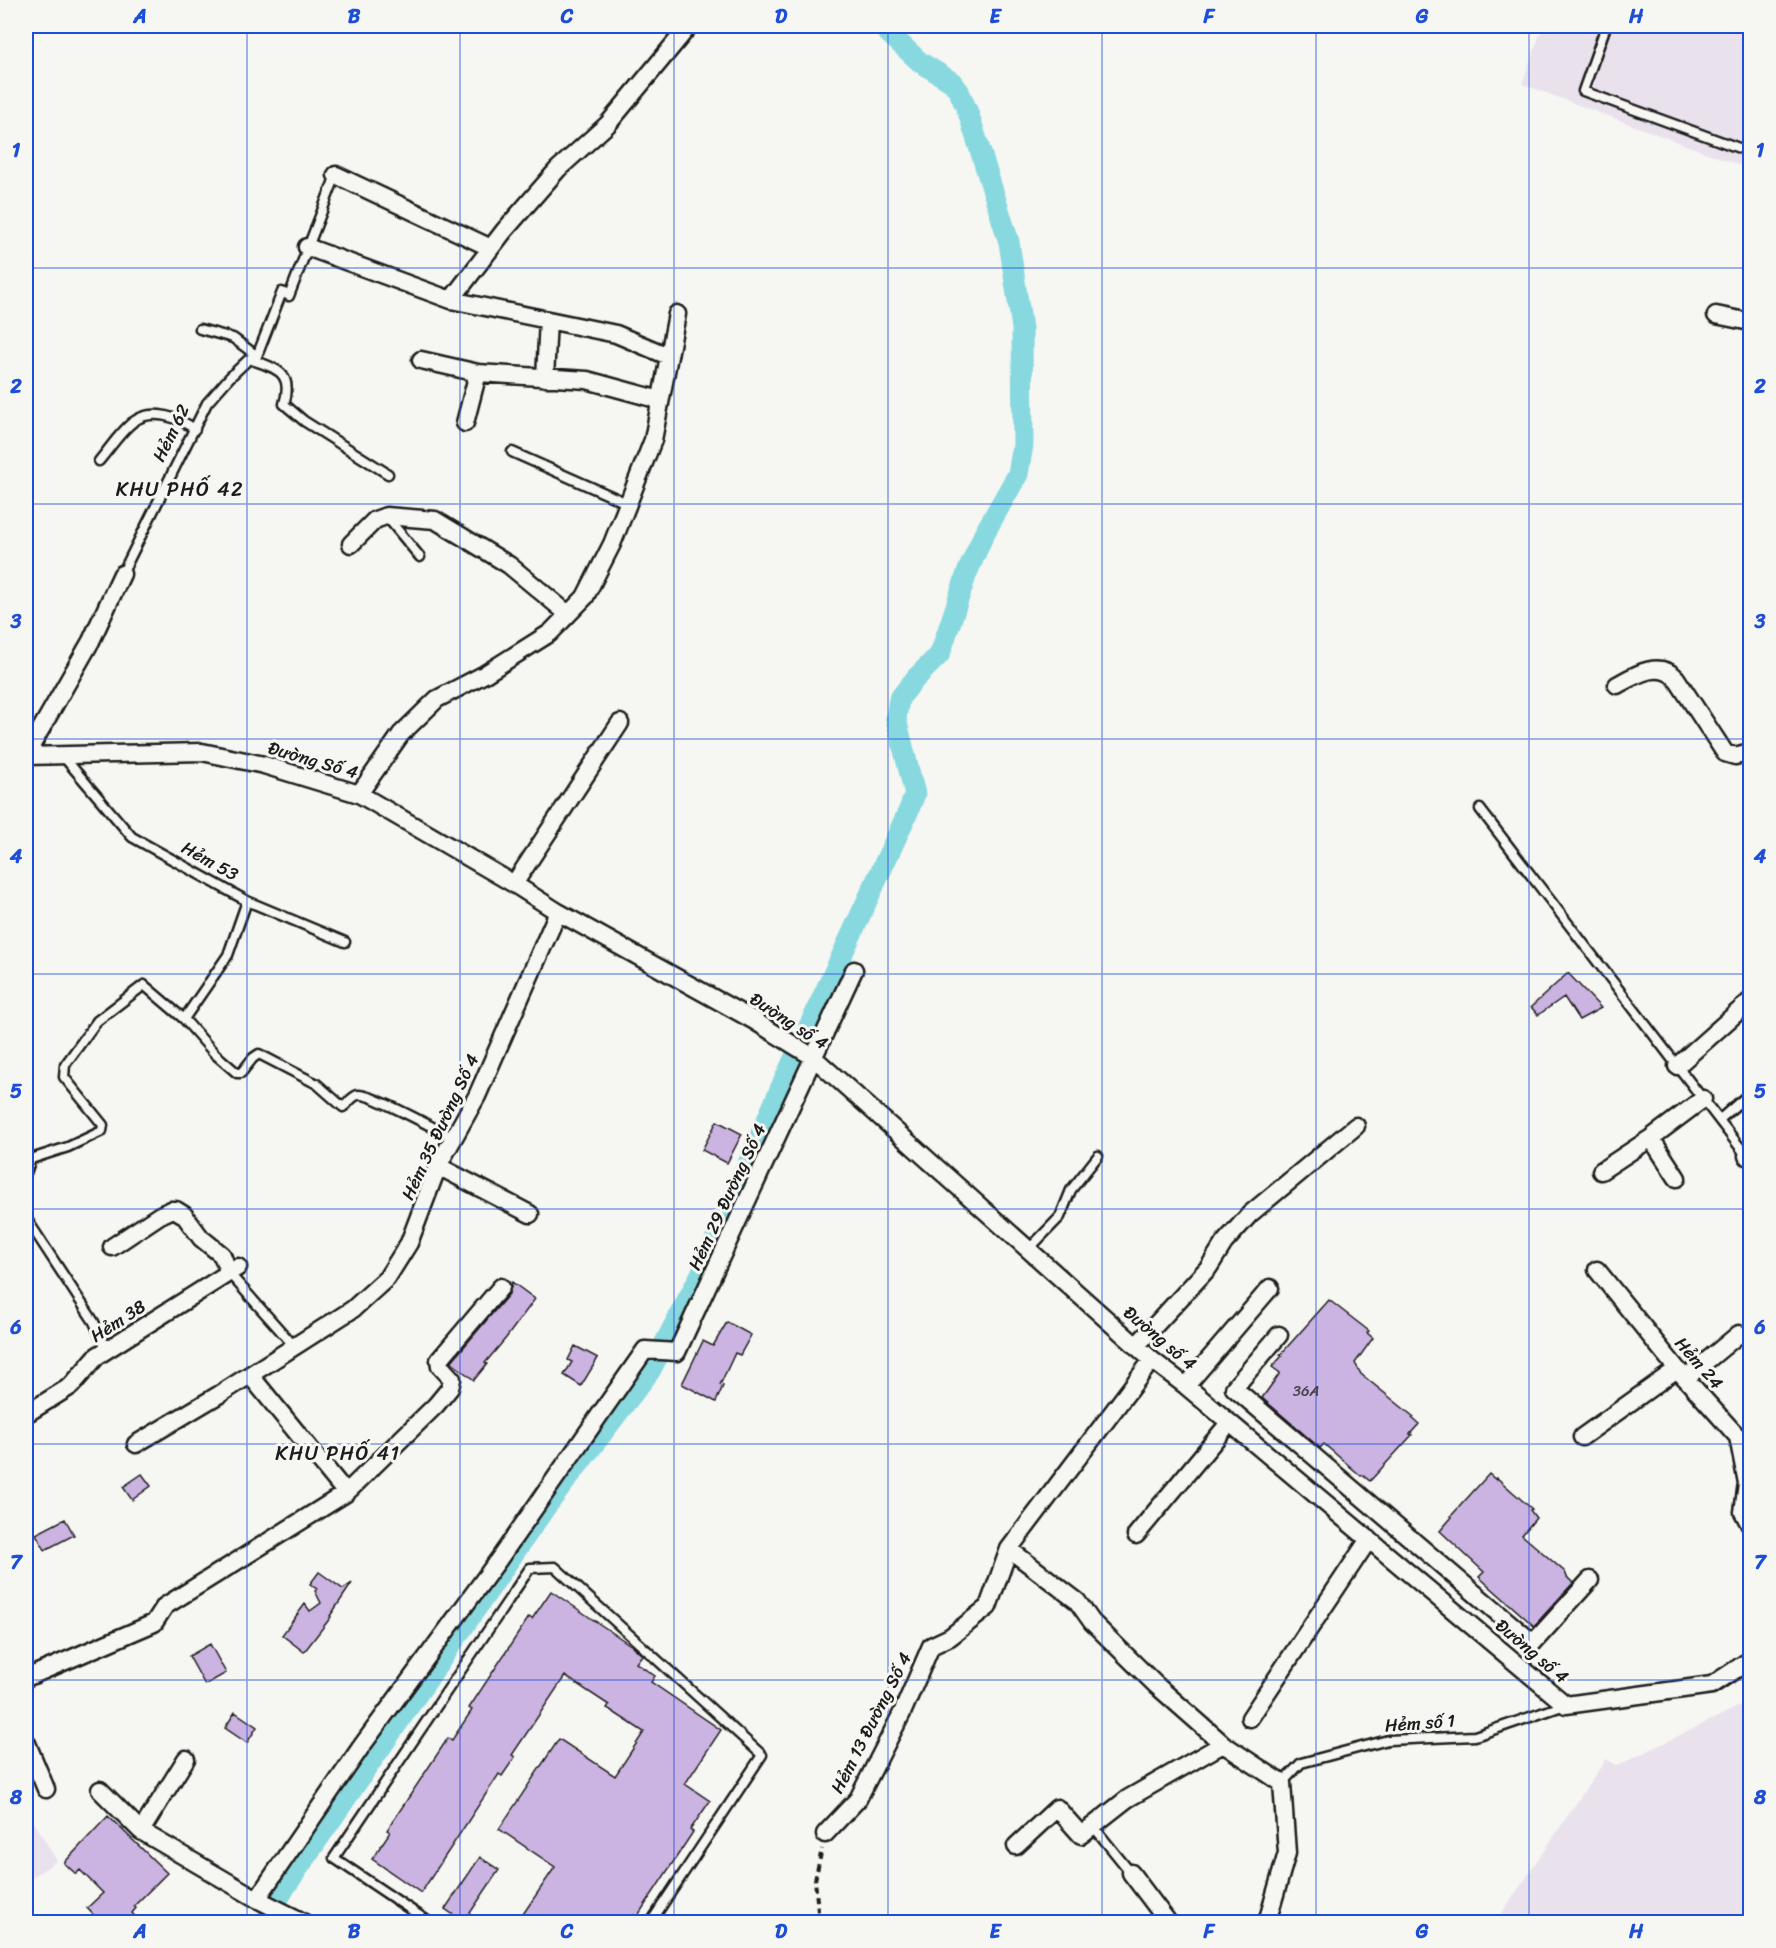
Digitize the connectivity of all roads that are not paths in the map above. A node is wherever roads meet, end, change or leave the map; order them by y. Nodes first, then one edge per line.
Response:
1 (689, 26) edge
2 (1606, 26) edge
3 (1750, 152) edge
4 (336, 175) joint
5 (307, 247) junction
6 (491, 248) junction
7 (452, 300) junction
8 (677, 314) dead end
9 (1716, 315) dead end
10 (548, 320) junction
11 (1750, 322) edge
12 (200, 329) dead end
13 (668, 356) junction
14 (253, 357) junction
15 (421, 360) dead end
16 (478, 373) junction
17 (545, 378) junction
18 (660, 400) junction
19 (465, 423) dead end
20 (195, 429) junction
21 (512, 452) dead end
22 (99, 461) dead end
23 (388, 474) dead end
24 (629, 504) junction
25 (386, 516) junction
26 (351, 544) dead end
27 (420, 557) dead end
28 (122, 574) joint
29 (568, 614) junction
30 (1617, 685) dead end
31 (620, 723) dead end
32 (1750, 752) edge
33 (26, 755) edge
34 (62, 755) junction
35 (359, 794) junction
36 (1480, 809) dead end
37 (514, 884) junction
38 (247, 902) junction
39 (558, 912) junction
40 (345, 942) dead end
41 (854, 970) dead end
42 (1750, 1001) edge
43 (184, 1019) junction
44 (813, 1058) junction
45 (1677, 1066) junction
46 (1750, 1093) edge
47 (1703, 1098) junction
48 (1719, 1120) junction
49 (1356, 1126) dead end
50 (454, 1138) junction
51 (1651, 1138) junction
52 (1098, 1156) dead end
53 (1749, 1157) edge
54 (28, 1158) edge
55 (438, 1166) junction
56 (1601, 1171) dead end
57 (26, 1173) edge
58 (1677, 1178) dead end
59 (530, 1214) dead end
60 (26, 1218) edge
61 (112, 1247) dead end
62 (1029, 1249) junction
63 (234, 1270) junction
64 (1597, 1270) dead end
65 (501, 1287) dead end
66 (1270, 1288) dead end
67 (1739, 1334) dead end
68 (1279, 1335) dead end
69 (1136, 1346) junction
70 (295, 1347) junction
71 (107, 1350) junction
72 (1152, 1360) junction
73 (1681, 1373) junction
74 (250, 1375) junction
75 (1186, 1386) junction
76 (28, 1407) edge
77 (1229, 1423) junction
78 (1582, 1437) dead end
79 (136, 1444) dead end
80 (1748, 1489) edge
81 (345, 1493) junction
82 (1750, 1525) edge
83 (1136, 1535) dead end
84 (1369, 1539) junction
85 (1009, 1549) junction
86 (1590, 1580) dead end
87 (1481, 1600) junction
88 (1467, 1622) junction
89 (1750, 1660) edge
90 (26, 1678) edge
91 (1566, 1705) junction
92 (1250, 1718) dead end
93 (26, 1741) edge
94 (1223, 1744) junction
95 (186, 1760) dead end
96 (1282, 1783) junction
97 (46, 1789) dead end
98 (100, 1790) dead end
99 (1093, 1826) junction
100 (141, 1831) junction
101 (825, 1834) road end
102 (1016, 1846) dead end
103 (1131, 1873) joint
104 (257, 1899) junction
105 (296, 1919) edge
106 (429, 1923) edge
107 (651, 1923) edge
108 (1168, 1923) edge
109 (1267, 1923) edge

1 - 6 street
2 - 3 lane
4 - 5 lane, Hẻm 62
4 - 6 street
5 - 7 street
5 - 14 lane, Hẻm 62
6 - 7 street
7 - 10 street
8 - 13 street
9 - 11 street
10 - 13 street
10 - 17 street
12 - 14 lane
13 - 18 street
14 - 20 lane, Hẻm 62
14 - 23 lane
15 - 16 street
16 - 17 street
16 - 19 street
17 - 18 street
18 - 24 street
20 - 22 lane
20 - 28 lane, Hẻm 62
21 - 24 lane
24 - 29 street
25 - 26 street
25 - 27 lane
25 - 29 street
28 - 33 street, Hẻm 62
29 - 35 street
30 - 32 street
31 - 37 street
33 - 34 street, Đường Số 4
34 - 35 street, Đường Số 4
34 - 38 lane, Hẻm 53
35 - 37 street, Đường Số 4
36 - 45 lane
37 - 39 street, Đường Số 4
38 - 40 lane
38 - 43 lane, Hẻm 53
39 - 44 street, Đường số 4
39 - 50 street, Hẻm 35 Đường Số 4
41 - 44 street, Hẻm 29 Đường Số 4
42 - 45 street
43 - 50 lane
43 - 54 lane
44 - 62 street, Đường số 4
44 - 104 street, Hẻm 29 Đường Số 4
45 - 47 lane
46 - 48 lane
47 - 48 lane
47 - 51 street
48 - 53 lane
49 - 69 street
50 - 55 street, Hẻm 35 Đường Số 4
51 - 56 street
51 - 58 street
52 - 62 lane
54 - 57 lane
55 - 59 street
55 - 70 street, Hẻm 35 Đường Số 4
60 - 71 lane
61 - 63 street
62 - 69 street, Đường số 4
63 - 70 lane
63 - 71 street, Hẻm 38
64 - 73 street, Hẻm 24
65 - 81 street
66 - 75 street
67 - 73 street
68 - 87 street
69 - 72 street, Đường số 4
70 - 74 street, Hẻm 35 Đường Số 4
71 - 76 street, Hẻm 38
72 - 75 street, Đường số 4
72 - 85 street, Hẻm 13 Đường Số 4
73 - 78 street
73 - 80 street, Hẻm 24
74 - 79 street, Hẻm 35 Đường Số 4
74 - 81 street
75 - 77 street, Đường số 4
77 - 83 street
77 - 84 street, Đường số 4
80 - 82 street, Hẻm 24
81 - 90 street
84 - 88 street, Đường số 4
84 - 92 street
85 - 94 street
85 - 101 street, Hẻm 13 Đường Số 4
86 - 87 street
87 - 88 street
88 - 91 street, Đường số 4
89 - 91 street, Đường số 4
91 - 96 lane, Hẻm số 1
93 - 97 street
94 - 96 street
94 - 99 street
95 - 100 street
96 - 109 street
98 - 100 street
99 - 102 street
99 - 103 lane
100 - 104 street
103 - 108 street
104 - 105 street
106 - 107 lane

